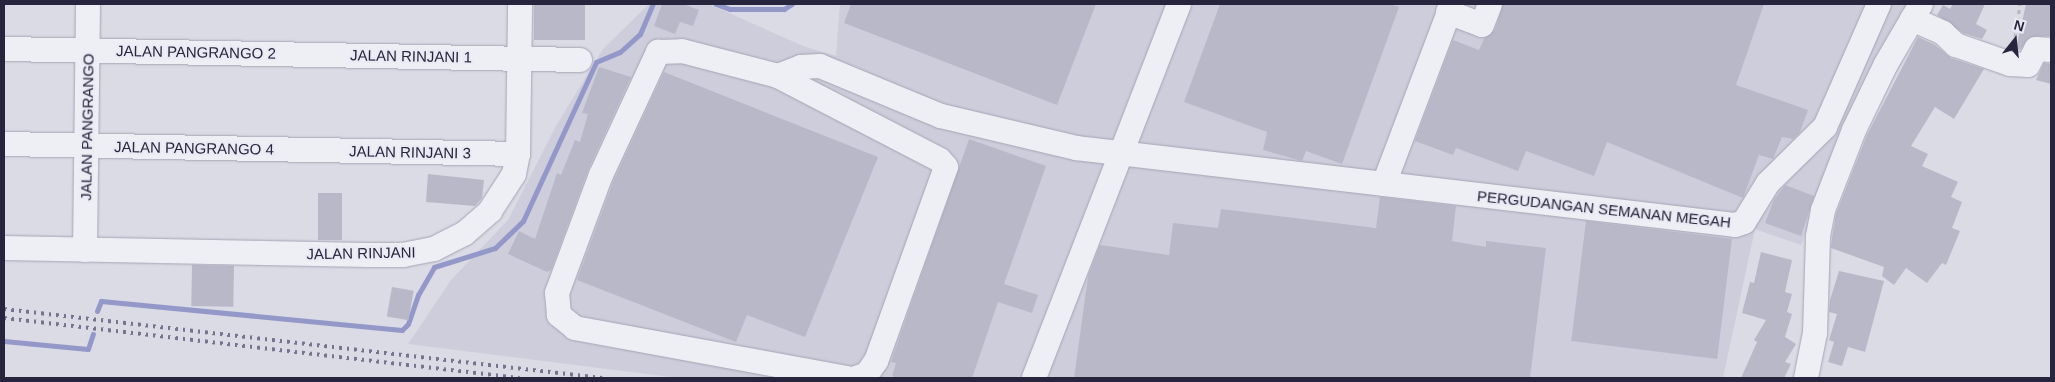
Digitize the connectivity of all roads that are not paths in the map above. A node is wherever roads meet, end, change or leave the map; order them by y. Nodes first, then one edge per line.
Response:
1 (88, 4) edge
2 (520, 4) edge
3 (1179, 4) edge
4 (1490, 4) edge
5 (1879, 4) edge
6 (1450, 8) edge
7 (1917, 11) edge
8 (4, 49) edge
9 (88, 50) junction
10 (2051, 50) edge
11 (304, 54) joint
12 (519, 59) junction
13 (580, 60) dead end
14 (778, 76) junction
15 (4, 144) edge
16 (86, 146) junction
17 (302, 150) joint
18 (518, 154) junction
19 (1122, 154) junction
20 (1384, 184) junction
21 (4, 248) edge
22 (85, 250) junction
23 (847, 378) edge
24 (856, 378) edge
25 (1034, 378) edge
26 (1806, 378) edge

1 - 9 street, JALAN PANGRANGO
2 - 12 street, JALAN RINJANI
3 - 19 street
4 - 6 street
5 - 20 street, PERGUDANGAN SEMANAN MEGAH
6 - 20 street
7 - 10 street
7 - 26 street
8 - 9 street, JALAN PANGRANGO 2
9 - 11 street, JALAN PANGRANGO 2
9 - 16 street, JALAN PANGRANGO
11 - 12 street, JALAN RINJANI 1
12 - 13 street, JALAN RINJANI 1
12 - 18 street, JALAN RINJANI
14 - 19 street, PERGUDANGAN SEMANAN MEGAH
14 - 23 street
14 - 24 street
15 - 16 street, JALAN PANGRANGO 4
16 - 17 street, JALAN PANGRANGO 4
16 - 22 street, JALAN PANGRANGO
17 - 18 street, JALAN RINJANI 3
18 - 22 street, JALAN RINJANI
19 - 20 street, PERGUDANGAN SEMANAN MEGAH
19 - 25 street
21 - 22 street, JALAN RINJANI

